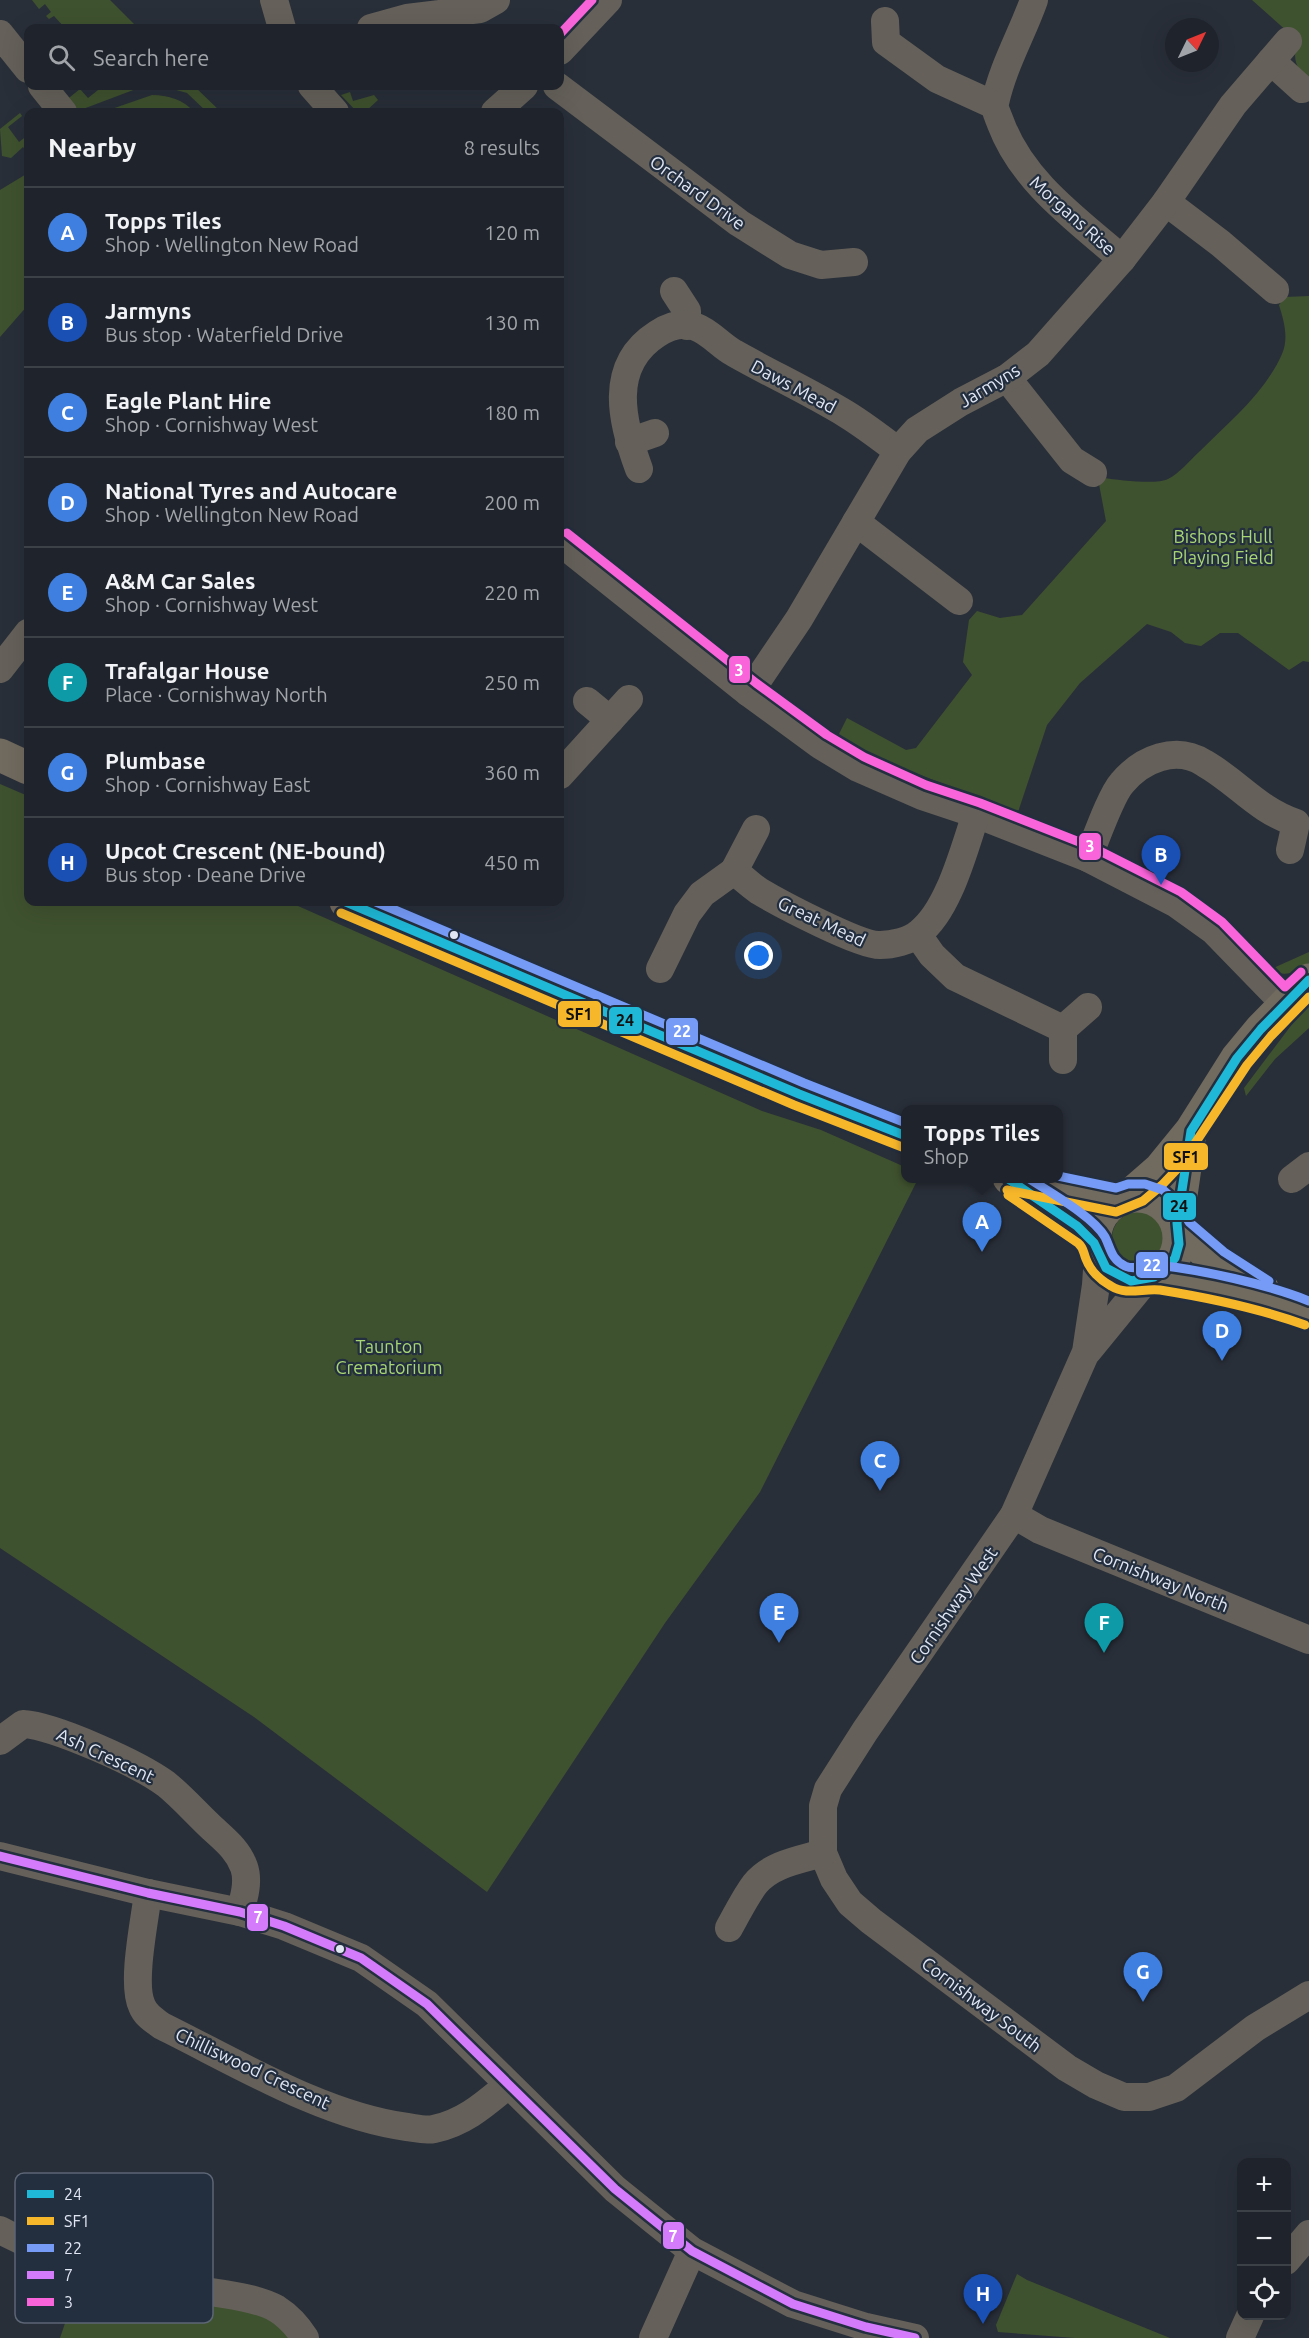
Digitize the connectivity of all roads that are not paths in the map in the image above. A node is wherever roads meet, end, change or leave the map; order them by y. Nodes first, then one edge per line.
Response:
1 (274, 0) edge
2 (496, 0) edge
3 (608, 0) edge
4 (1034, 0) edge
5 (885, 21) dead end
6 (281, 24) edge
7 (385, 24) edge
8 (0, 34) edge
9 (564, 47) edge
10 (24, 64) edge
11 (1302, 88) dead end
12 (45, 90) edge
13 (316, 90) edge
14 (520, 90) edge
15 (561, 90) edge
16 (994, 105) junction
17 (60, 108) edge
18 (331, 108) edge
19 (499, 108) edge
20 (1166, 202) junction
21 (1122, 259) junction
22 (854, 262) dead end
23 (1260, 286) dead end
24 (674, 291) dead end
25 (687, 326) junction
26 (1007, 378) junction
27 (898, 451) junction
28 (1074, 468) dead end
29 (639, 470) dead end
30 (856, 522) junction
31 (564, 545) edge
32 (945, 597) dead end
33 (24, 638) edge
34 (0, 669) edge
35 (749, 693) junction
36 (629, 699) dead end
37 (587, 701) dead end
38 (610, 720) junction
39 (0, 755) edge
40 (24, 766) edge
41 (564, 771) edge
42 (976, 814) junction
43 (1299, 827) edge
44 (756, 830) dead end
45 (1088, 858) junction
46 (734, 871) junction
47 (355, 906) edge
48 (918, 935) junction
49 (660, 969) dead end
50 (1309, 980) edge
51 (1285, 1004) junction
52 (1088, 1007) dead end
53 (1063, 1029) junction
54 (1063, 1060) dead end
55 (1191, 1131) junction
56 (901, 1134) edge
57 (1013, 1183) edge
58 (1031, 1183) edge
59 (1123, 1198) junction
60 (1178, 1226) junction
61 (1096, 1249) junction
62 (1150, 1279) junction
63 (1297, 1309) edge
64 (1086, 1352) junction
65 (1014, 1515) junction
66 (1309, 1640) edge
67 (0, 1742) edge
68 (822, 1853) junction
69 (0, 1856) edge
70 (148, 1893) junction
71 (240, 1912) junction
72 (729, 1928) dead end
73 (1309, 1995) edge
74 (508, 2085) junction
75 (0, 2230) edge
76 (1309, 2234) edge
77 (15, 2236) edge
78 (692, 2251) junction
79 (1291, 2256) edge
80 (213, 2293) edge
81 (1249, 2320) edge
82 (305, 2338) edge
83 (652, 2338) edge
84 (915, 2338) edge
85 (1239, 2338) edge

1 - 6 street
2 - 7 street
3 - 9 street
4 - 16 street
5 - 16 street
8 - 10 street
11 - 20 street, Jarmyns
12 - 17 street
13 - 18 street
14 - 19 street
15 - 22 street, Orchard Drive
16 - 21 street, Morgans Rise
20 - 21 street, Jarmyns
20 - 23 street
21 - 26 street, Jarmyns
24 - 25 street
25 - 27 street, Daws Mead
25 - 29 street
26 - 27 street, Jarmyns
26 - 28 street
27 - 30 street, Jarmyns
30 - 32 street
30 - 35 street, Jarmyns
31 - 35 street
33 - 34 street
35 - 42 street
36 - 38 street
37 - 38 street
38 - 41 street
39 - 40 main road
42 - 45 street
42 - 48 street
43 - 45 street
44 - 46 street
45 - 51 street
46 - 48 street, Great Mead
46 - 49 street
47 - 56 main road
48 - 53 street
50 - 51 main road
51 - 55 main road
52 - 53 street
53 - 54 street
55 - 59 main road
55 - 60 main road
57 - 61 main road
58 - 59 main road
59 - 60 main road
59 - 61 main road
60 - 62 main road
60 - 63 main road
61 - 62 main road
61 - 64 street, Cornishway West
62 - 63 main road
62 - 64 street, Cornishway West
64 - 65 street, Cornishway West
65 - 66 street, Cornishway North
65 - 68 street, Cornishway West
67 - 71 street, Ash Crescent
68 - 72 street
68 - 73 street, Cornishway South
69 - 70 street
70 - 71 street
70 - 74 street, Chilliswood Crescent
71 - 74 street
74 - 78 street
75 - 77 street
76 - 79 street
78 - 83 street
78 - 84 street
80 - 82 street
81 - 85 street

